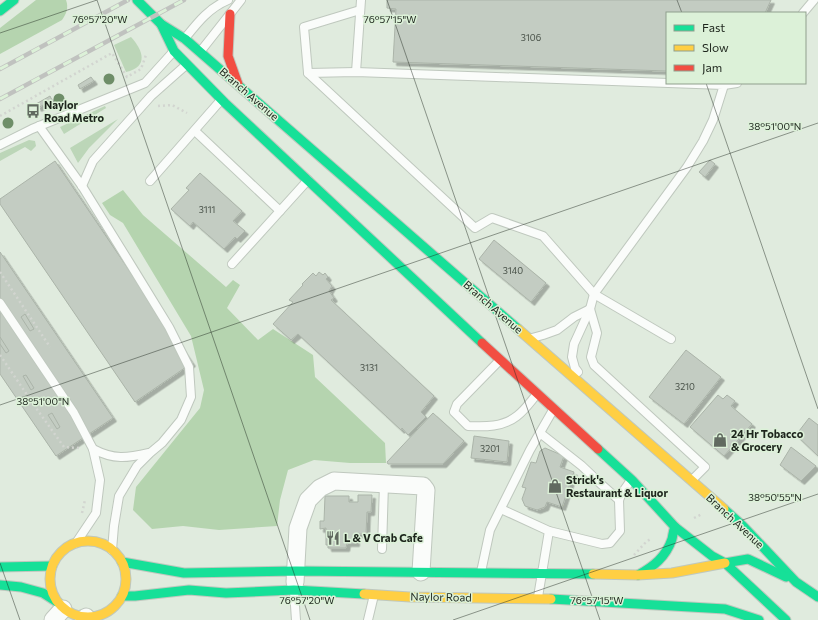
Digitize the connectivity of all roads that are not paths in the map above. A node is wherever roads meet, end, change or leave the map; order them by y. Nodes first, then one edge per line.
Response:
1 (14, 0) edge
2 (137, 0) edge
3 (228, 0) edge
4 (241, 0) edge
5 (361, 0) edge
6 (814, 0) edge
7 (360, 10) junction
8 (0, 11) edge
9 (803, 12) edge
10 (230, 14) junction
11 (161, 24) junction
12 (185, 38) junction
13 (174, 51) junction
14 (194, 58) junction
15 (356, 72) junction
16 (308, 73) junction
17 (666, 83) edge
18 (696, 84) edge
19 (730, 84) edge
20 (239, 85) junction
21 (724, 85) junction
22 (222, 100) junction
23 (38, 126) junction
24 (195, 131) junction
25 (0, 145) edge
26 (308, 180) junction
27 (150, 181) dead end
28 (82, 186) junction
29 (280, 211) junction
30 (232, 264) dead end
31 (594, 294) junction
32 (0, 303) edge
33 (590, 309) junction
34 (529, 339) junction
35 (671, 339) dead end
36 (500, 360) junction
37 (537, 394) junction
38 (592, 394) junction
39 (554, 409) junction
40 (662, 427) junction
41 (540, 433) junction
42 (648, 443) junction
43 (93, 449) junction
44 (150, 453) junction
45 (632, 480) junction
46 (691, 481) junction
47 (384, 484) junction
48 (619, 500) junction
49 (501, 509) junction
50 (675, 527) junction
51 (549, 531) junction
52 (76, 543) junction
53 (382, 549) dead end
54 (112, 550) junction
55 (122, 562) junction
56 (725, 563) junction
57 (52, 566) junction
58 (0, 567) edge
59 (296, 571) junction
60 (421, 572) junction
61 (480, 573) junction
62 (541, 574) junction
63 (638, 575) junction
64 (796, 582) junction
65 (0, 585) edge
66 (294, 590) junction
67 (374, 594) junction
68 (122, 596) junction
69 (818, 597) edge
70 (538, 598) junction
71 (58, 610) edge
72 (85, 619) edge
73 (296, 620) edge
74 (368, 620) edge
75 (759, 620) edge
76 (786, 620) edge

1 - 8 main road
2 - 11 main road, Branch Avenue
3 - 12 lane
4 - 10 lane
5 - 7 lane
6 - 9 lane
7 - 15 lane
7 - 16 lane
10 - 14 lane
10 - 20 main road
11 - 12 main road, Branch Avenue
11 - 13 main road, Branch Avenue
12 - 13 lane
12 - 14 main road, Branch Avenue
13 - 14 main road, Branch Avenue
13 - 23 lane
14 - 20 main road, Branch Avenue
14 - 22 main road, Branch Avenue
14 - 28 lane
15 - 16 lane
15 - 17 lane
16 - 31 lane
18 - 21 lane
19 - 21 lane
20 - 34 main road, Branch Avenue
21 - 31 lane
22 - 24 lane
22 - 26 main road, Branch Avenue
23 - 25 lane
23 - 28 lane
24 - 27 lane
24 - 29 lane
26 - 29 lane
26 - 36 main road, Branch Avenue
28 - 44 lane
29 - 30 lane
31 - 33 lane
31 - 35 lane
32 - 43 lane
33 - 34 lane
33 - 38 lane
33 - 40 lane
34 - 38 main road, Branch Avenue
36 - 37 main road, Branch Avenue
36 - 37 lane
37 - 39 main road, Branch Avenue
38 - 42 main road, Branch Avenue
39 - 41 lane
39 - 45 main road, Branch Avenue
40 - 42 lane
40 - 46 lane
41 - 48 lane
41 - 49 lane
42 - 46 main road, Branch Avenue
43 - 44 lane
43 - 52 lane
44 - 54 lane
45 - 48 lane
45 - 50 main road, Branch Avenue
46 - 64 main road, Branch Avenue
47 - 53 lane
47 - 59 street
47 - 60 street
48 - 51 lane
49 - 51 lane
49 - 61 lane
50 - 56 main road, Branch Avenue
50 - 63 main road
51 - 62 lane
52 - 54 main road
52 - 57 main road
54 - 55 main road
55 - 59 main road
55 - 68 main road
56 - 63 main road
56 - 64 main road
56 - 76 main road, Branch Avenue
57 - 58 main road
57 - 71 main road
59 - 60 main road
59 - 66 street
60 - 61 main road
61 - 62 main road
62 - 63 main road
62 - 70 lane
64 - 69 main road, Branch Avenue
65 - 71 main road
66 - 67 main road, Naylor Road
66 - 68 main road, Naylor Road
66 - 73 lane
67 - 70 main road, Naylor Road
67 - 74 lane
68 - 72 main road
70 - 75 main road, Naylor Road
71 - 72 main road

